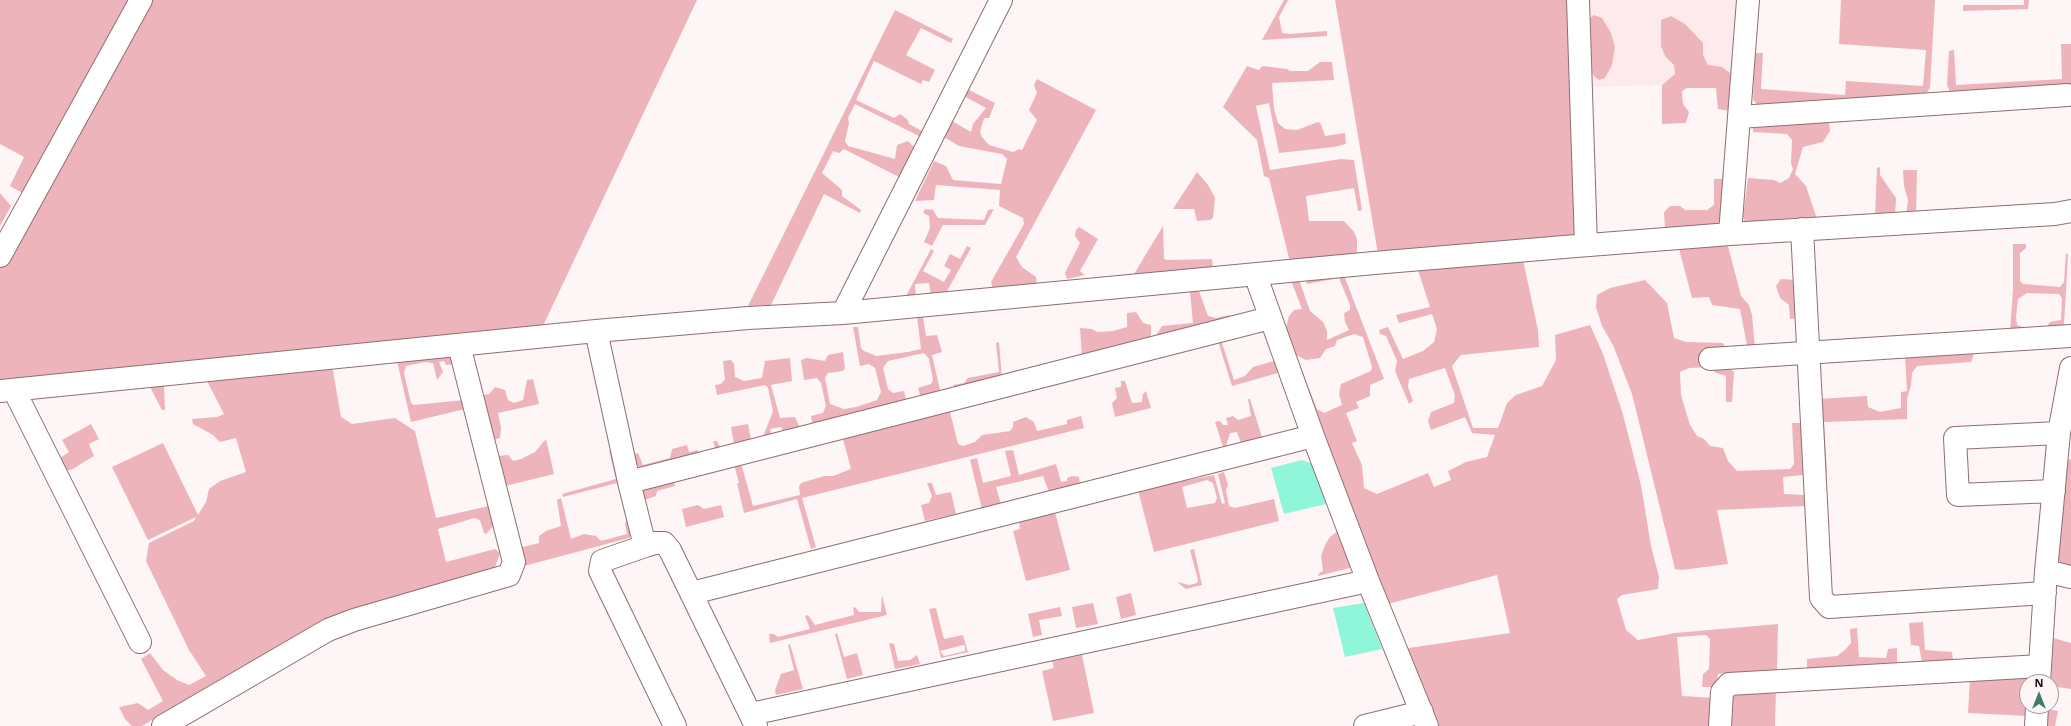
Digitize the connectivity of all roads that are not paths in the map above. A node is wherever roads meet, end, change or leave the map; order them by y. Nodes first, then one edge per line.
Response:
1 (141, 0) edge
2 (1001, 0) edge
3 (1578, 0) edge
4 (1748, 0) edge
5 (2068, 95) dead end
6 (1739, 117) junction
7 (2071, 211) edge
8 (1802, 229) junction
9 (1730, 234) junction
10 (1586, 245) junction
11 (0, 256) edge
12 (1255, 274) junction
13 (843, 313) junction
14 (1270, 318) junction
15 (596, 331) junction
16 (2071, 336) edge
17 (459, 345) junction
18 (1808, 354) junction
19 (1710, 359) dead end
20 (2071, 371) edge
21 (7, 391) edge
22 (1312, 436) junction
23 (2063, 445) edge
24 (629, 482) junction
25 (2054, 490) junction
26 (645, 546) junction
27 (2046, 571) junction
28 (2071, 577) edge
29 (1368, 581) junction
30 (692, 593) junction
31 (2045, 593) junction
32 (140, 642) dead end
33 (2040, 674) edge
34 (2019, 675) edge
35 (2037, 714) edge
36 (1425, 719) edge
37 (753, 720) edge
38 (163, 726) edge
39 (674, 726) edge
40 (1366, 726) edge
41 (1720, 726) edge
42 (2036, 726) edge

1 - 11 street
2 - 13 street
3 - 10 street
4 - 6 street
5 - 6 street
6 - 9 street
7 - 8 street
8 - 9 street
8 - 18 street
9 - 10 street
10 - 12 street
12 - 13 street
12 - 14 street
13 - 15 street
14 - 22 street
14 - 24 street
15 - 17 street
15 - 24 street
16 - 18 street
17 - 21 street
17 - 38 street
18 - 19 street
18 - 31 street
20 - 23 street
21 - 32 street
22 - 29 street
22 - 30 street
23 - 25 street
23 - 25 street
24 - 26 street
25 - 27 street
26 - 30 street
26 - 39 street
27 - 28 street
27 - 31 street
29 - 36 street
29 - 37 street
30 - 37 street
31 - 33 street
34 - 41 street
35 - 42 street
36 - 40 street

